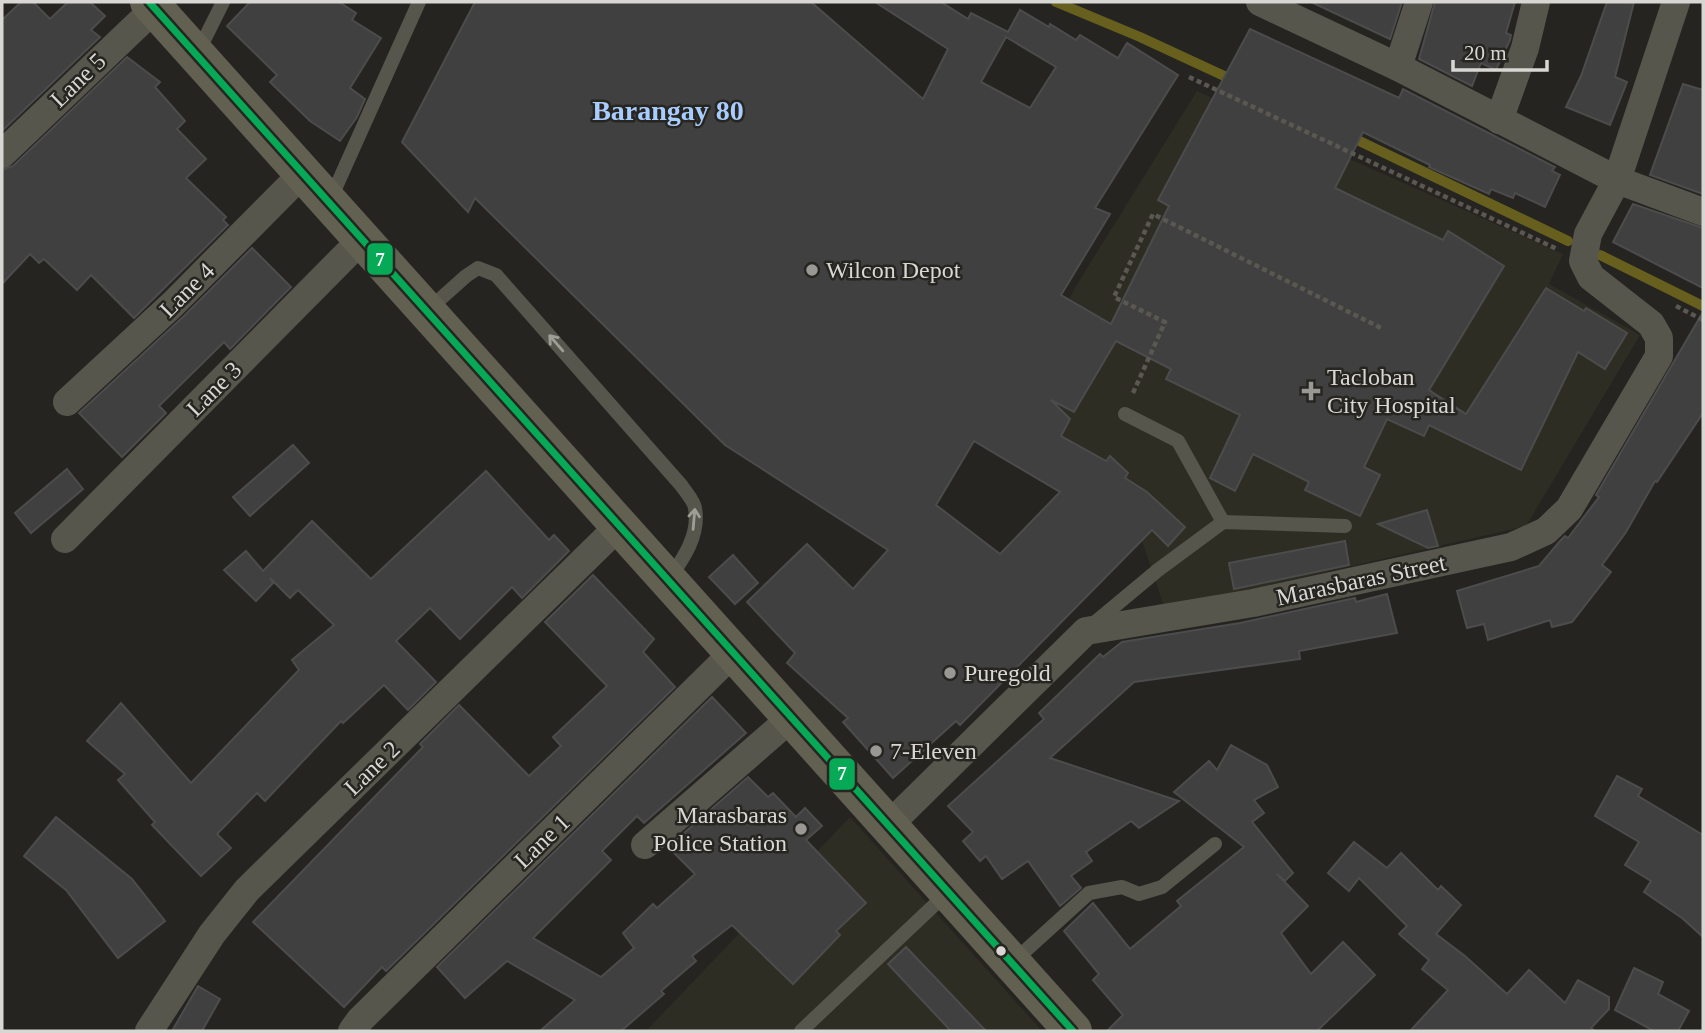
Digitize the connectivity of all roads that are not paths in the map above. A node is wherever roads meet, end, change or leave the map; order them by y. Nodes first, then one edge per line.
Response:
1 (223, 2) edge
2 (419, 2) edge
3 (1260, 2) edge
4 (1419, 2) edge
5 (1536, 2) edge
6 (1676, 2) edge
7 (152, 5) edge
8 (197, 55) junction
9 (1398, 67) junction
10 (1499, 120) junction
11 (2, 154) edge
12 (303, 173) junction
13 (1617, 180) junction
14 (329, 202) junction
15 (1703, 212) edge
16 (362, 239) junction
17 (426, 311) junction
18 (67, 402) dead end
19 (1125, 414) road end
20 (1223, 522) junction
21 (619, 526) junction
22 (1345, 526) dead end
23 (65, 539) dead end
24 (668, 580) junction
25 (1086, 631) junction
26 (733, 653) junction
27 (791, 718) junction
28 (888, 826) junction
29 (1215, 844) dead end
30 (645, 845) dead end
31 (948, 892) junction
32 (1011, 963) junction
33 (1061, 1024) edge
34 (149, 1031) edge
35 (352, 1031) edge
36 (801, 1031) edge

1 - 8 lane
2 - 14 lane
3 - 9 street
4 - 9 street
5 - 10 street
6 - 13 street
7 - 8 main road
7 - 11 street, Lane 5
8 - 12 main road
9 - 10 street
10 - 13 street
12 - 14 main road
12 - 18 street, Lane 4
13 - 15 street
13 - 25 street, Marasbaras Street
14 - 16 main road
16 - 17 main road
16 - 23 street, Lane 3
17 - 21 main road
24 -> 17 lane
19 - 20 lane
20 - 22 lane
20 - 25 lane
21 - 24 main road
21 - 34 street, Lane 2
24 - 26 main road
25 - 28 street
26 - 27 main road
26 - 35 street, Lane 1
27 - 28 main road
27 - 30 street
28 - 31 main road
29 - 32 lane
31 - 32 main road
31 - 36 lane
32 - 33 main road

